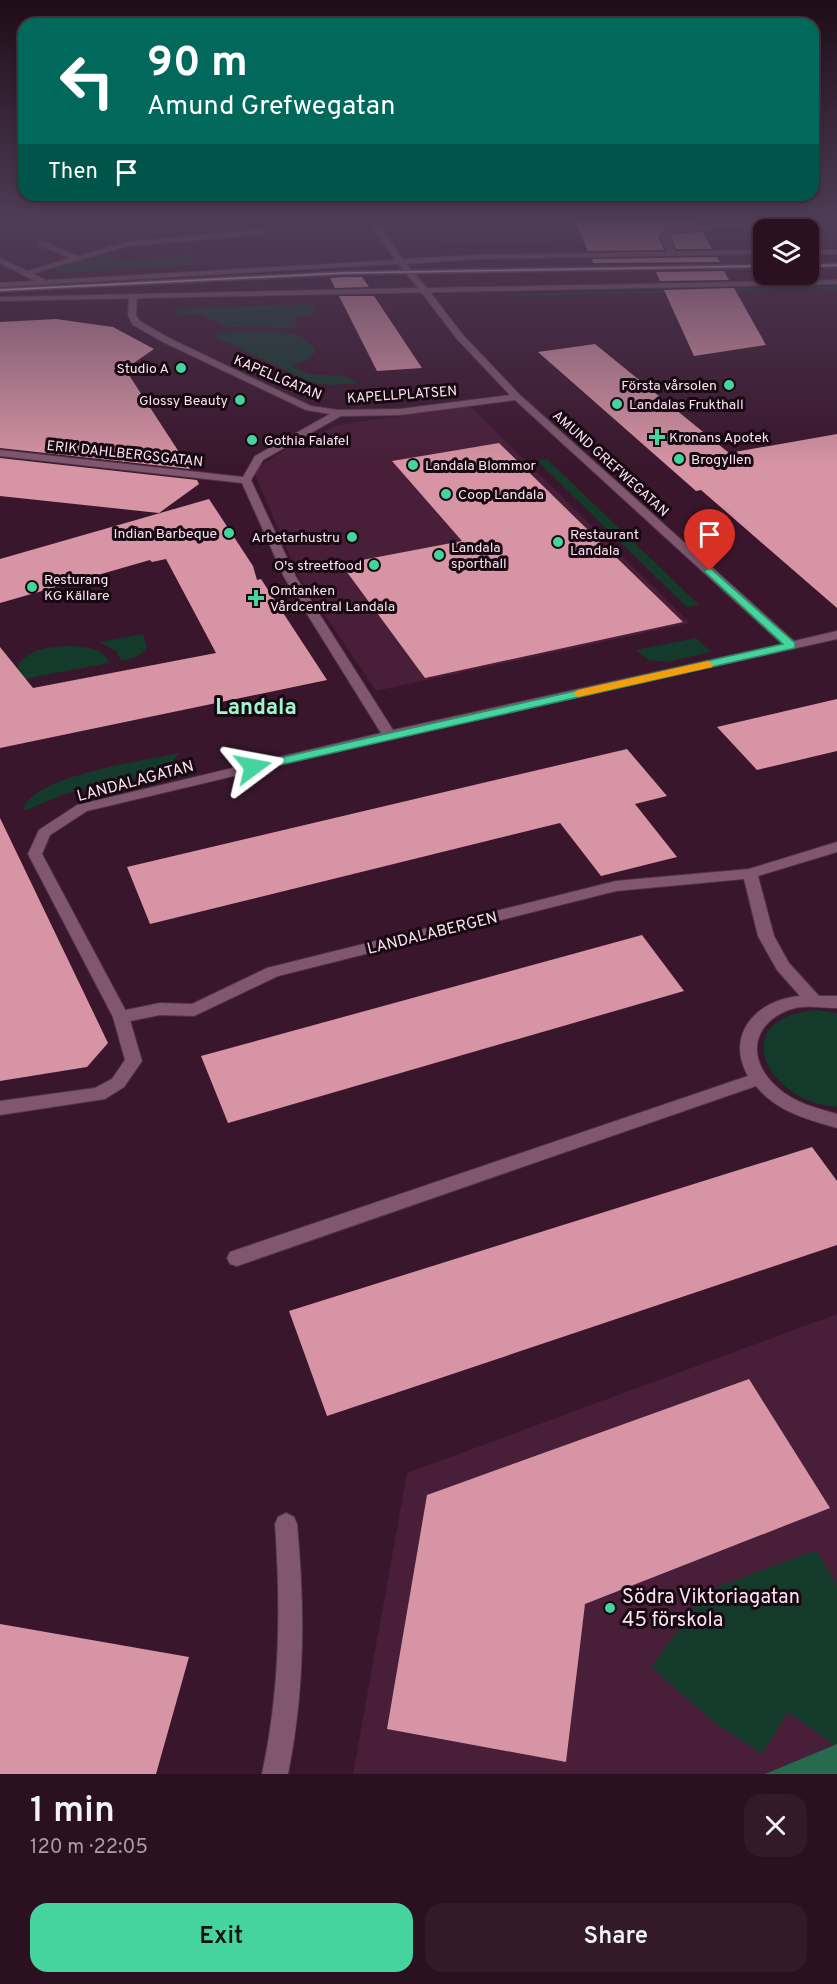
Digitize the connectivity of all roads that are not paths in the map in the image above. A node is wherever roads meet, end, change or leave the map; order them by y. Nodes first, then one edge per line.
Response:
1 (133, 301) edge
2 (432, 301) edge
3 (517, 398) junction
4 (339, 413) junction
5 (0, 453) edge
6 (246, 480) junction
7 (837, 635) edge
8 (791, 645) junction
9 (389, 735) junction
10 (837, 847) edge
11 (750, 874) junction
12 (813, 1000) junction
13 (837, 1002) edge
14 (121, 1017) junction
15 (758, 1079) junction
16 (0, 1108) edge
17 (837, 1121) edge
18 (237, 1258) dead end
19 (286, 1524) dead end
20 (275, 1774) edge

1 - 4 street, KAPELLGATAN
2 - 3 street, AMUND GREFWEGATAN
3 - 4 street, KAPELLPLATSEN
3 - 8 street, AMUND GREFWEGATAN
4 - 6 street, KAPELLPLATSEN
5 - 6 street, ERIK DAHLBERGSGATAN
6 - 9 street
7 - 8 street, LANDALAGATAN
8 - 9 street, LANDALAGATAN
9 - 14 street, LANDALAGATAN
10 - 11 street, LANDALABERGEN
11 - 12 street
11 - 14 street, LANDALABERGEN
12 - 13 street
12 - 15 street
14 - 16 street
15 - 17 street
15 - 18 street
19 - 20 street

